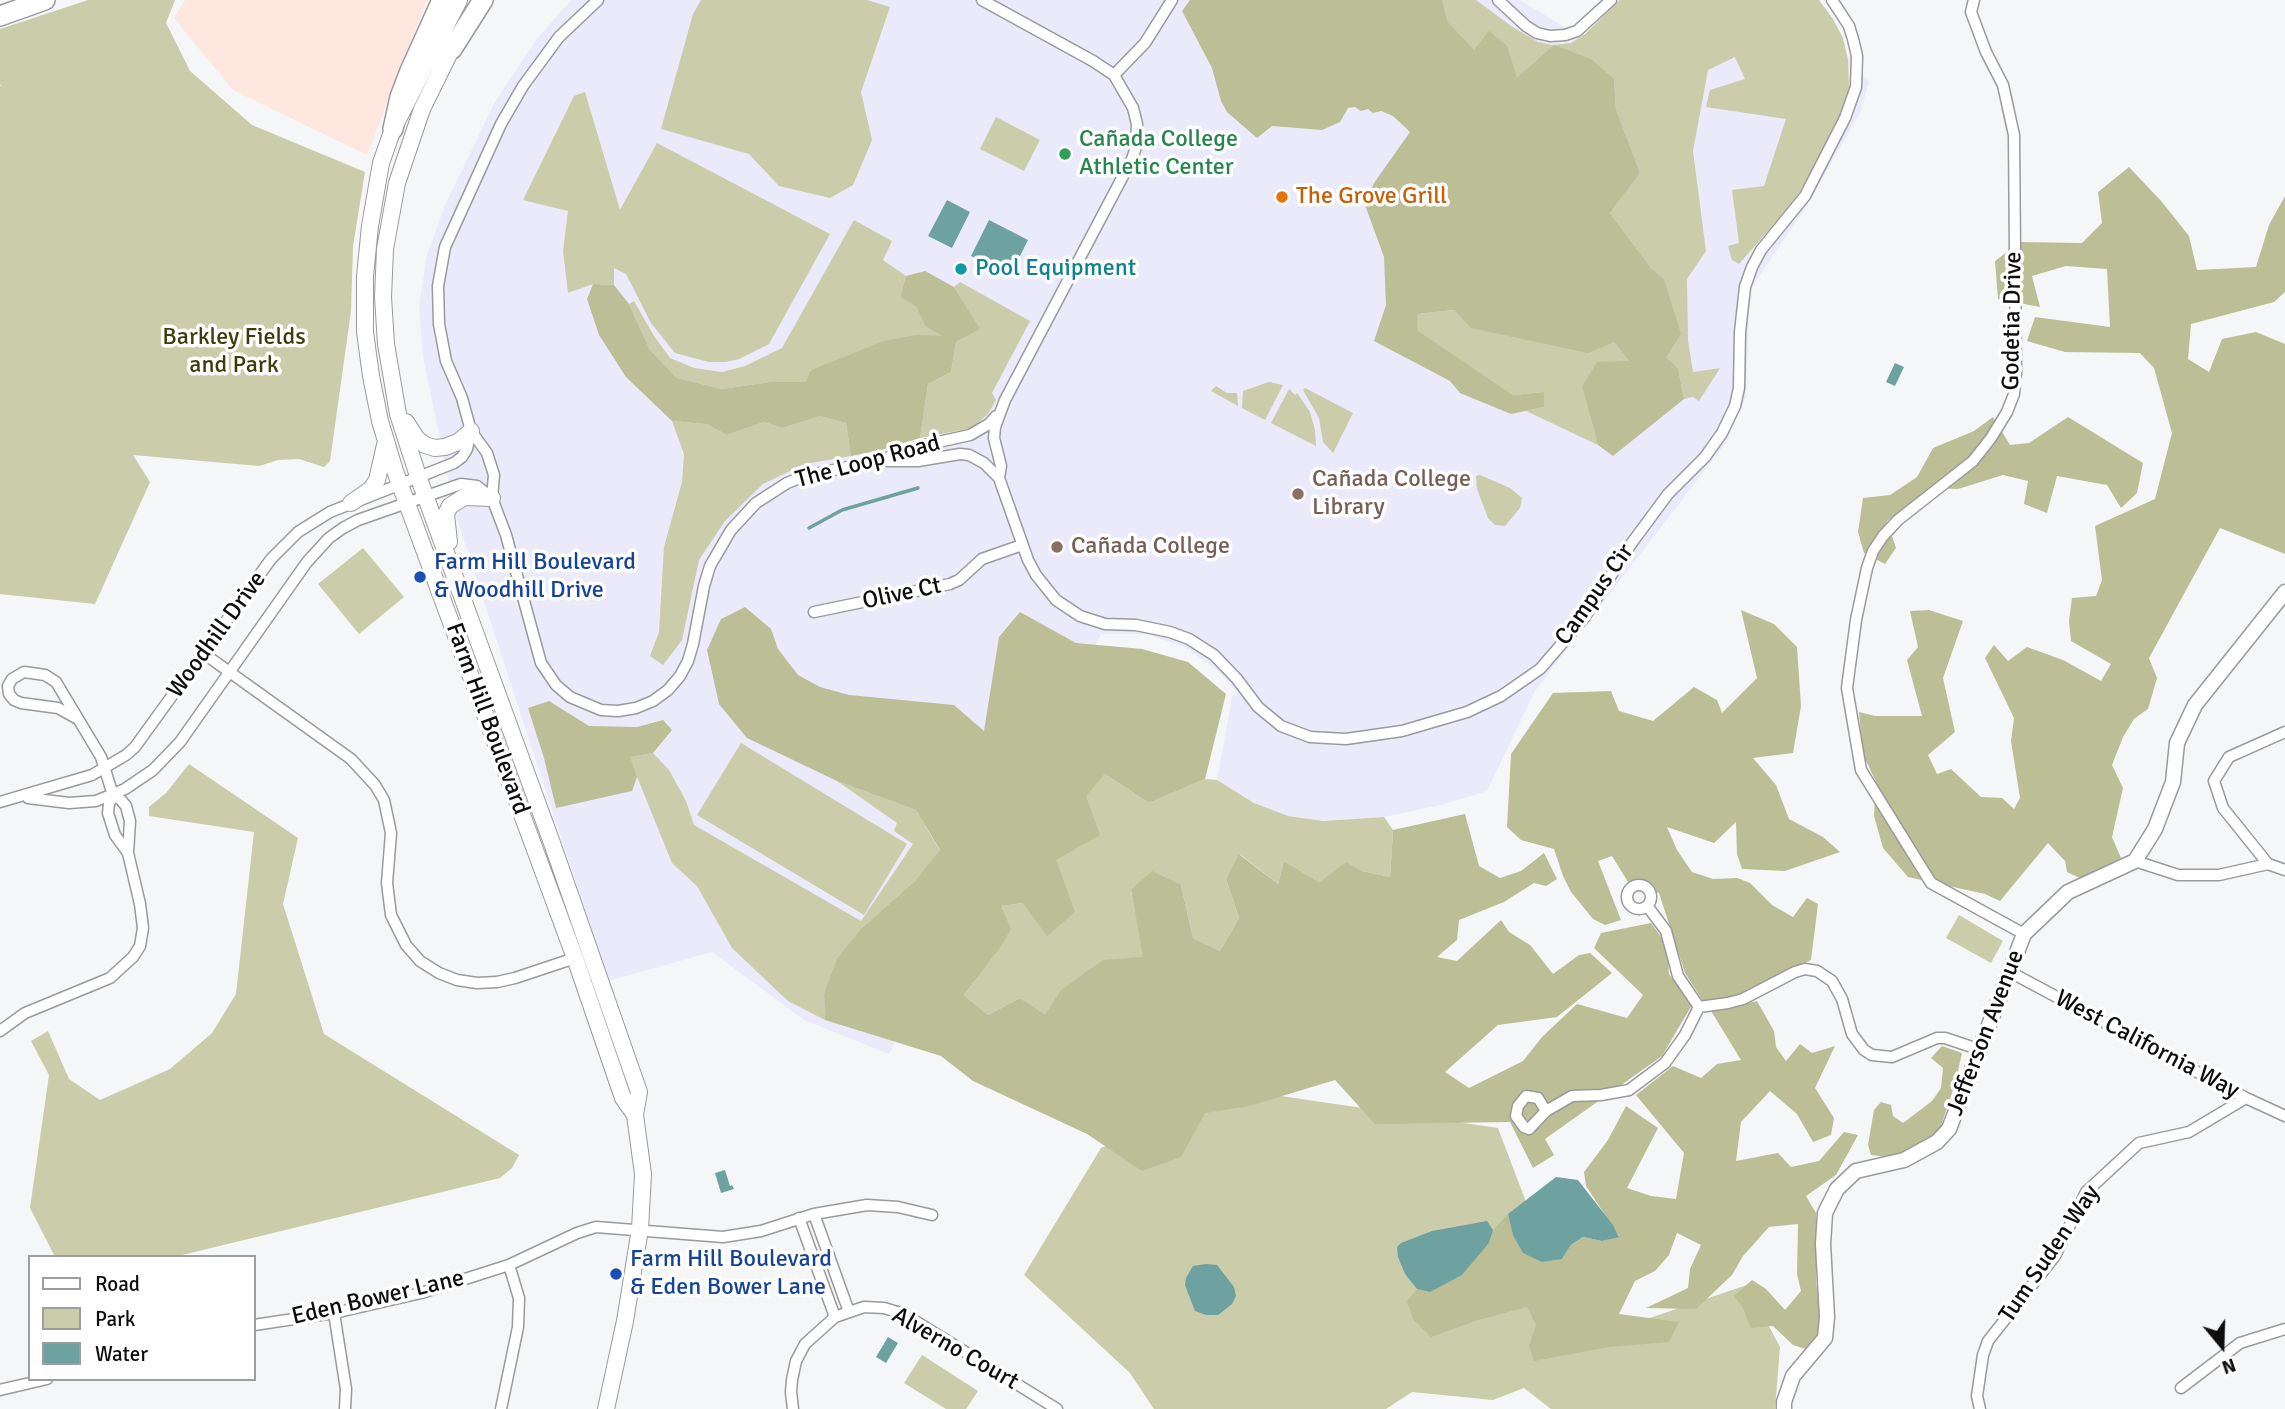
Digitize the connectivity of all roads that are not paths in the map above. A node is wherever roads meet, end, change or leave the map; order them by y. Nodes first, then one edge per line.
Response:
1 (45, 0) edge
2 (442, 0) edge
3 (459, 0) edge
4 (481, 0) edge
5 (598, 0) edge
6 (982, 0) edge
7 (1172, 0) edge
8 (1498, 0) edge
9 (1611, 0) edge
10 (1832, 0) edge
11 (1974, 0) edge
12 (0, 16) edge
13 (452, 48) joint
14 (1114, 75) junction
15 (393, 129) junction
16 (393, 390) junction
17 (1003, 406) junction
18 (471, 431) junction
19 (386, 443) junction
20 (881, 460) junction
21 (418, 476) junction
22 (999, 478) junction
23 (400, 483) junction
24 (426, 497) junction
25 (492, 498) junction
26 (351, 503) junction
27 (407, 503) junction
28 (1022, 545) junction
29 (456, 582) junction
30 (2285, 592) edge
31 (814, 612) dead end
32 (203, 653) junction
33 (230, 672) junction
34 (76, 718) junction
35 (2285, 732) edge
36 (105, 769) junction
37 (113, 795) junction
38 (22, 797) junction
39 (0, 802) edge
40 (128, 853) junction
41 (2135, 861) junction
42 (2268, 864) junction
43 (2285, 870) edge
44 (1648, 907) dead end
45 (2024, 934) junction
46 (575, 958) junction
47 (2010, 972) junction
48 (1699, 1007) junction
49 (0, 1031) edge
50 (1979, 1049) junction
51 (2246, 1098) junction
52 (1546, 1111) dead end
53 (635, 1115) junction
54 (2285, 1116) edge
55 (814, 1213) junction
56 (932, 1215) dead end
57 (799, 1218) junction
58 (640, 1230) junction
59 (509, 1265) junction
60 (849, 1311) junction
61 (334, 1313) junction
62 (835, 1317) junction
63 (256, 1325) edge
64 (2285, 1329) edge
65 (38, 1381) edge
66 (2181, 1388) dead end
67 (0, 1390) edge
68 (345, 1409) edge
69 (501, 1409) edge
70 (606, 1409) edge
71 (793, 1409) edge
72 (1057, 1409) edge
73 (1784, 1409) edge
74 (1980, 1409) edge

1 - 12 highway
2 - 15 highway
3 - 15 main road, Farm Hill Boulevard
4 - 13 highway
5 - 18 street
6 - 14 street
7 - 14 street
8 - 9 street
10 - 28 street, Campus Cir
11 - 45 street, Godetia Drive
13 - 16 main road, Farm Hill Boulevard
14 - 17 street
15 - 19 main road, Farm Hill Boulevard
16 - 18 main road
16 - 21 main road, Farm Hill Boulevard
17 - 20 street, The Loop Road
17 - 22 street, Campus Cir
18 - 21 street
18 - 25 street, The Loop Road
19 - 23 main road, Farm Hill Boulevard
19 - 26 main road
20 - 22 street
20 - 25 street, The Loop Road
21 - 23 street, Woodhill Drive
21 - 24 main road, Farm Hill Boulevard
22 - 28 street, Campus Cir
23 - 26 street, Woodhill Drive
23 - 27 main road, Farm Hill Boulevard
24 - 25 street, Woodhill Drive
24 - 27 street, Woodhill Drive
24 - 29 main road, Farm Hill Boulevard
25 - 29 main road
26 - 32 street, Woodhill Drive
27 - 33 street, Woodhill Drive
27 - 46 main road, Farm Hill Boulevard
28 - 31 street, Olive Ct
29 - 53 main road, Farm Hill Boulevard
30 - 41 street
32 - 33 street
32 - 36 street, Woodhill Drive
33 - 37 street, Woodhill Drive
33 - 46 street
34 - 34 street
34 - 36 street
35 - 42 street
36 - 37 street
36 - 38 street, Woodhill Drive
37 - 38 street, Woodhill Drive
37 - 40 street
37 - 40 street
38 - 39 street, Woodhill Drive
40 - 49 street
41 - 42 street
41 - 45 street, Jefferson Avenue
42 - 43 street
44 - 48 street
45 - 47 street, Jefferson Avenue
46 - 53 main road, Farm Hill Boulevard
47 - 50 street, Jefferson Avenue
47 - 51 street, West California Way
48 - 50 street
48 - 52 street
50 - 73 street, Jefferson Avenue
51 - 54 street, West California Way
51 - 74 street, Tum Suden Way
53 - 58 main road, Farm Hill Boulevard
55 - 56 street, Eden Bower Lane
55 - 57 street, Eden Bower Lane
55 - 60 street
57 - 58 street, Eden Bower Lane
57 - 62 street
58 - 59 street, Eden Bower Lane
58 - 70 main road, Farm Hill Boulevard
59 - 61 street, Eden Bower Lane
59 - 69 street
60 - 62 street, Alverno Court
60 - 72 street, Alverno Court
61 - 63 street, Eden Bower Lane
61 - 68 street
62 - 71 street, Alverno Court
64 - 66 street
65 - 67 street

